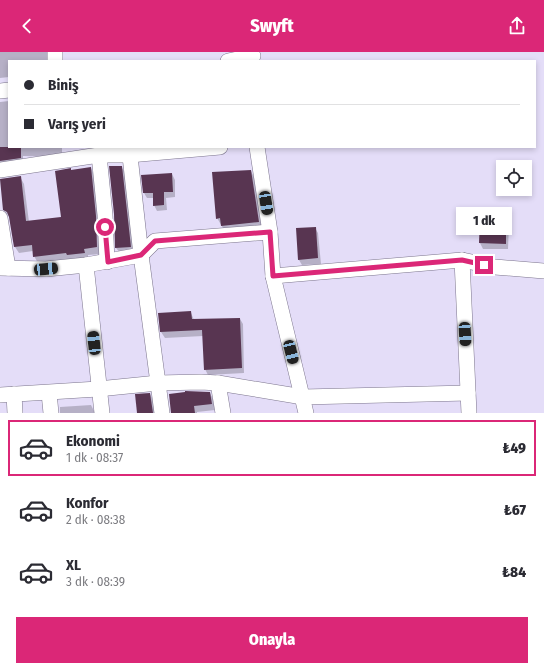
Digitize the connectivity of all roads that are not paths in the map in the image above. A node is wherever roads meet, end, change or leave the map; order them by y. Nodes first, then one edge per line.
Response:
1 (253, 56) edge
2 (233, 60) edge
3 (197, 148) edge
4 (257, 148) edge
5 (129, 151) edge
6 (99, 155) junction
7 (0, 170) edge
8 (0, 218) edge
9 (270, 232) junction
10 (141, 255) junction
11 (462, 260) junction
12 (108, 262) junction
13 (86, 266) junction
14 (4, 268) edge
15 (544, 271) edge
16 (273, 276) junction
17 (158, 383) junction
18 (218, 383) junction
19 (98, 389) junction
20 (49, 392) junction
21 (468, 393) junction
22 (7, 395) edge
23 (303, 397) junction
24 (14, 413) edge
25 (51, 413) edge
26 (102, 413) edge
27 (162, 413) edge
28 (223, 413) edge
29 (306, 413) edge
30 (469, 413) edge

1 - 2 street
3 - 5 street
4 - 9 street
5 - 6 street
5 - 10 street
6 - 7 street
6 - 12 street
8 - 14 street
9 - 10 street
9 - 16 street
10 - 12 street
10 - 17 street
11 - 15 street
11 - 16 street
11 - 21 street
12 - 13 street
13 - 14 street
13 - 19 street
16 - 23 street
17 - 18 street
17 - 19 street
17 - 27 street
18 - 23 street
18 - 28 street
19 - 20 street
19 - 26 street
20 - 22 street
20 - 25 street
21 - 23 street
21 - 30 street
22 - 24 street
23 - 29 street

